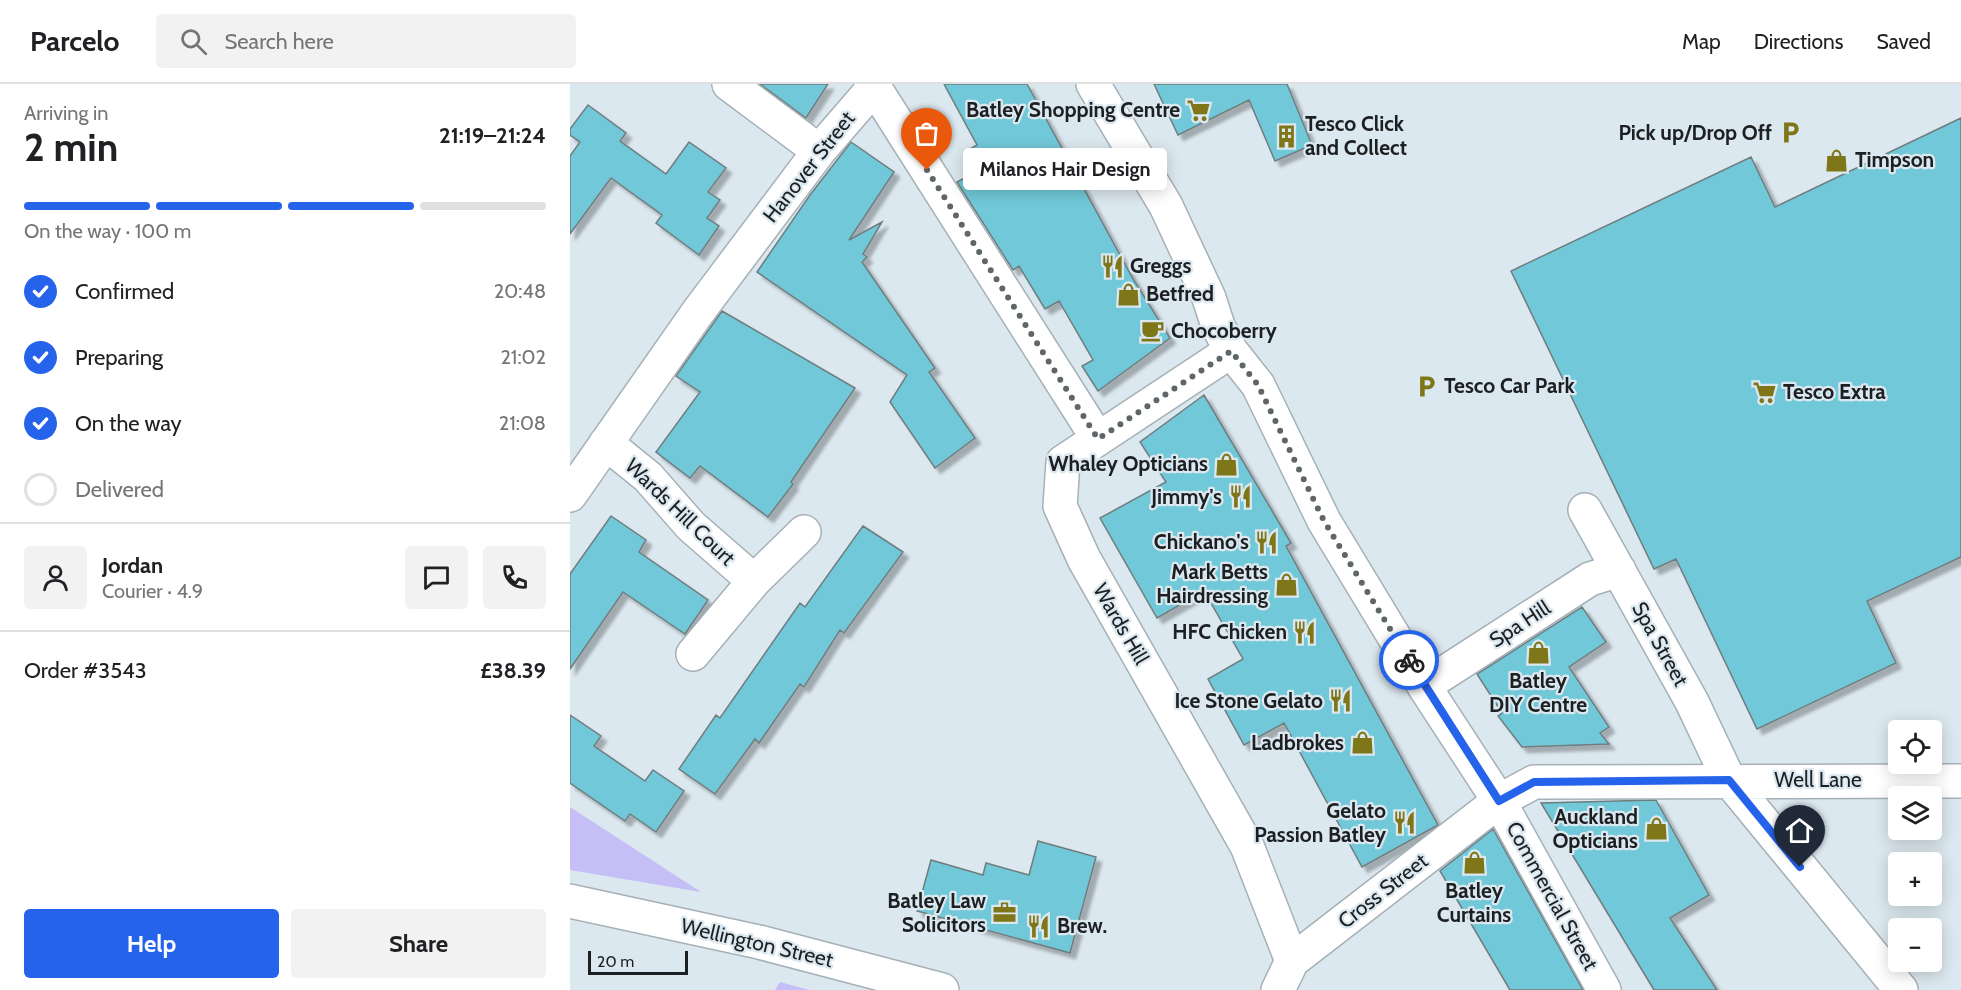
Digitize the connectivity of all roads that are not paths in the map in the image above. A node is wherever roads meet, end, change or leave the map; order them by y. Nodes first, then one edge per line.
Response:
1 (729, 84) edge
2 (1093, 84) edge
3 (819, 151) junction
4 (1231, 351) junction
5 (1098, 439) junction
6 (606, 443) junction
7 (570, 495) edge
8 (1585, 510) dead end
9 (804, 532) dead end
10 (1618, 570) junction
11 (754, 581) junction
12 (693, 654) dead end
13 (1424, 686) junction
14 (1729, 780) junction
15 (1961, 781) edge
16 (1499, 801) junction
17 (570, 901) edge
18 (1292, 961) junction
19 (942, 990) edge
20 (1278, 990) edge
21 (1604, 990) edge
22 (1901, 990) edge

1 - 3 street
2 - 4 street, Commercial Street
3 - 5 street, Hanover Street
3 - 6 street, Hanover Street
4 - 5 street, Wards Hill
4 - 13 street, Commercial Street
5 - 18 street, Wards Hill
6 - 7 street, Hanover Street
6 - 11 street, Wards Hill Court
8 - 10 street, Spa Street
9 - 11 street, Wards Hill Court
10 - 13 street, Spa Hill
10 - 14 street, Spa Street
11 - 12 street, Wards Hill Court
13 - 16 street, Commercial Street
14 - 15 street, Well Lane
14 - 16 street, Well Lane
14 - 22 street, Spa Street
16 - 18 street, Cross Street
16 - 21 street, Commercial Street
17 - 19 street, Wellington Street
18 - 20 street, Cross Street

